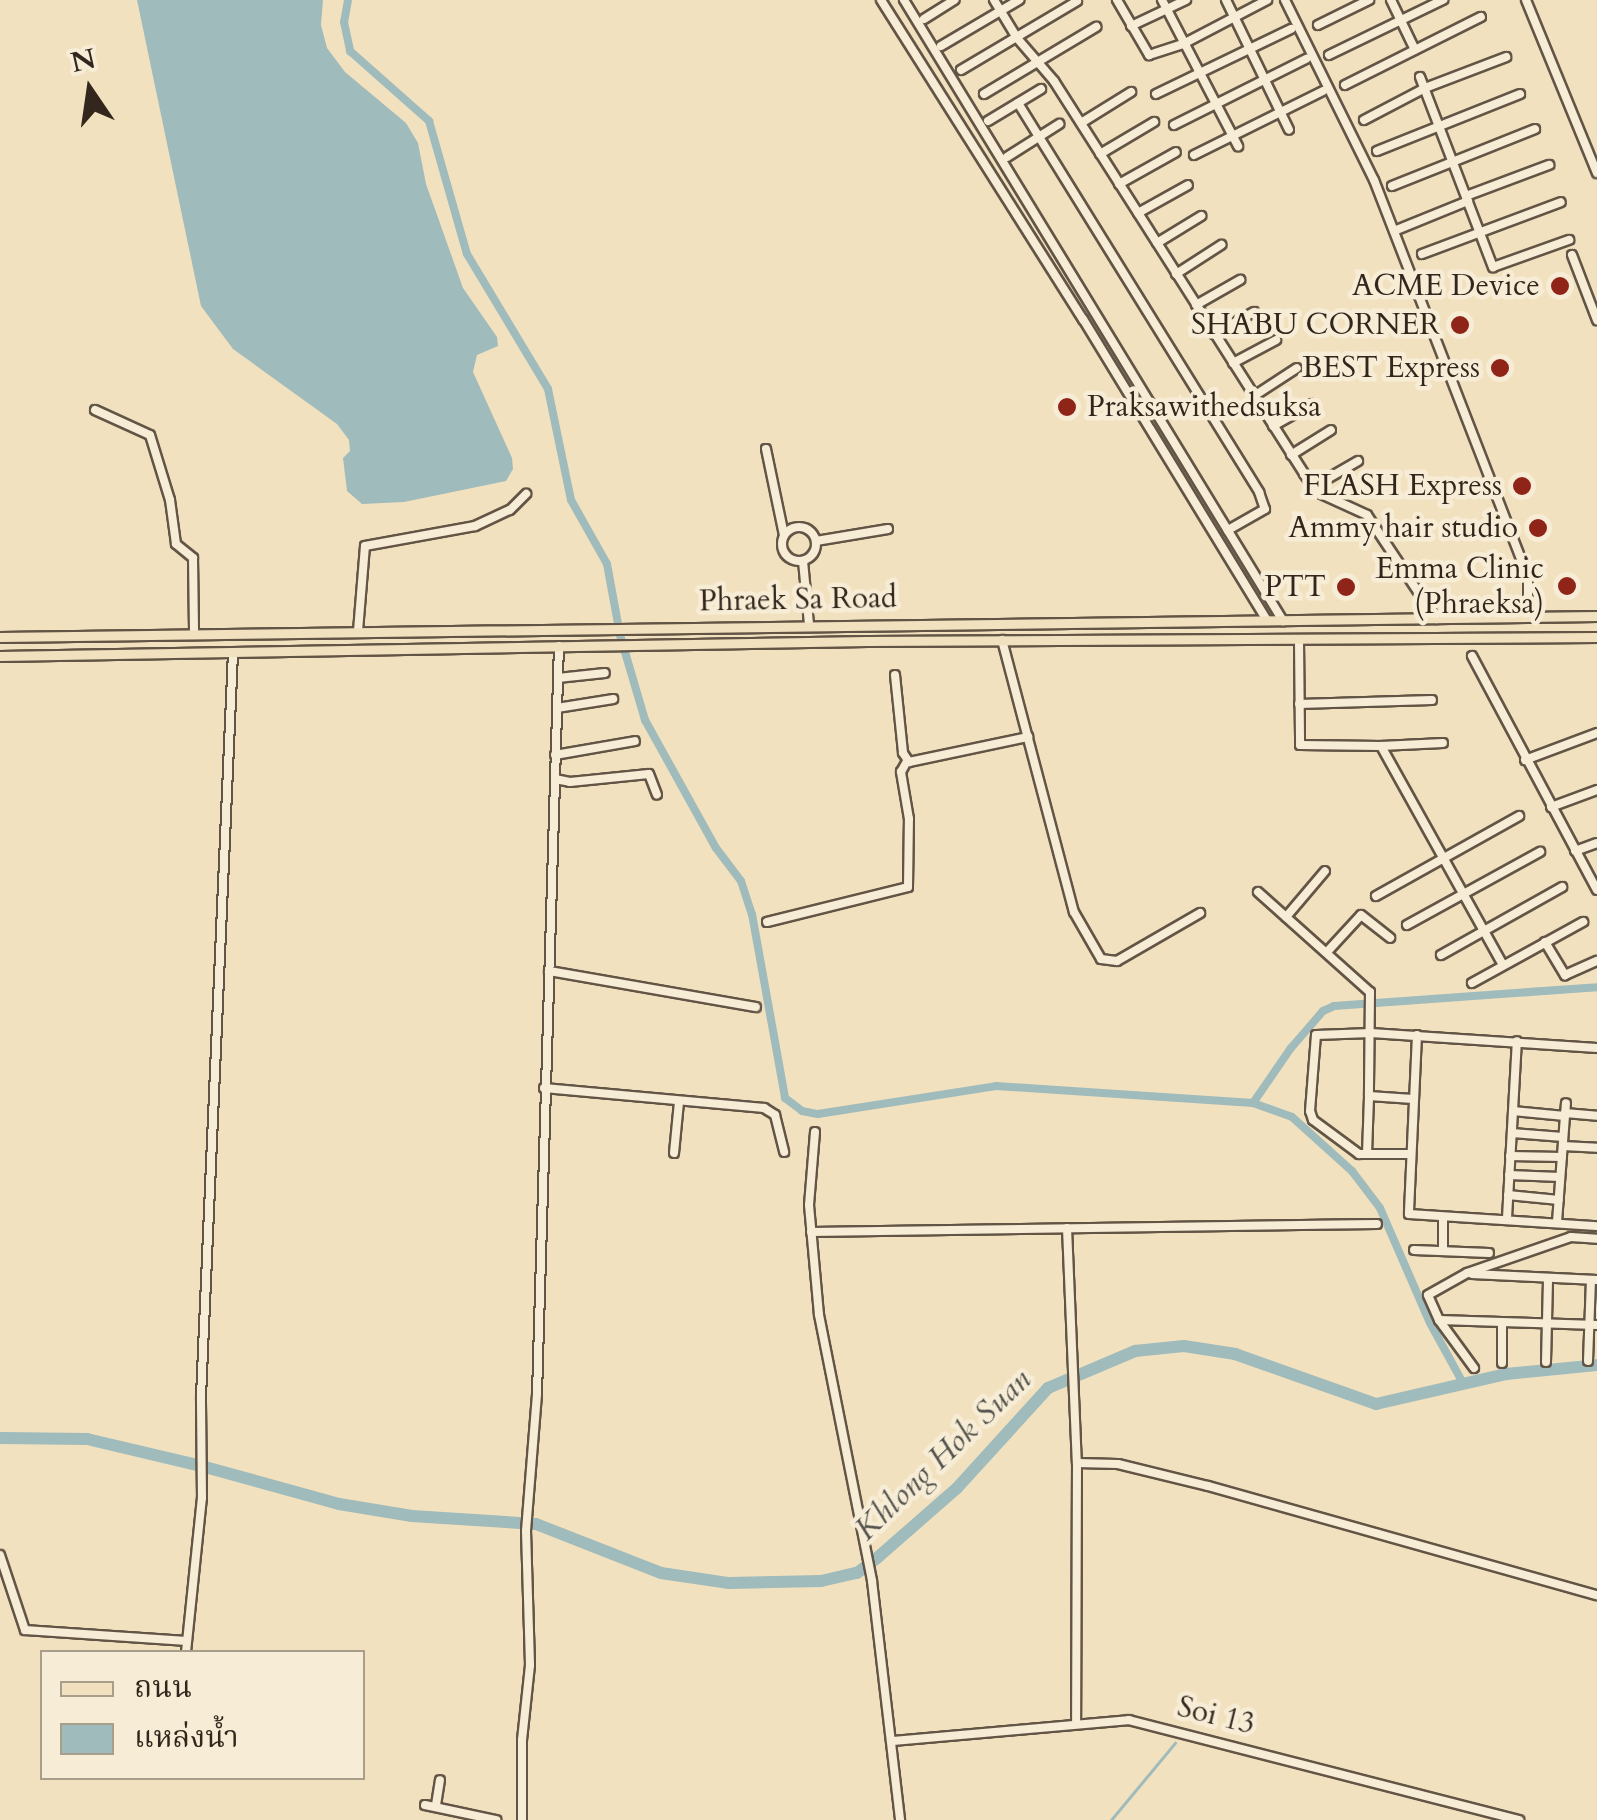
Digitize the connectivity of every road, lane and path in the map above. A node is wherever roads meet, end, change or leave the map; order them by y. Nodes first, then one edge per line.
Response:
1 (881, 0) edge
2 (904, 0) edge
3 (955, 0) edge
4 (994, 0) edge
5 (1020, 0) edge
6 (1117, 0) edge
7 (1186, 0) edge
8 (1226, 0) edge
9 (1266, 0) edge
10 (1285, 0) edge
11 (1369, 0) edge
12 (1391, 0) edge
13 (1443, 0) edge
14 (1526, 0) edge
15 (1077, 1) edge
16 (1164, 5) edge
17 (1000, 11) junction
18 (1235, 15) junction
19 (1480, 17) dead end
20 (924, 20) dead end
21 (1401, 21) junction
22 (1318, 25) dead end
23 (1131, 26) junction
24 (1096, 27) dead end
25 (1291, 28) dead end
26 (1017, 38) junction
27 (1183, 44) junction
28 (941, 46) dead end
29 (1251, 48) junction
30 (1415, 50) junction
31 (1329, 55) dead end
32 (1506, 57) dead end
33 (1306, 60) dead end
34 (1036, 64) junction
35 (961, 70) dead end
36 (1198, 74) junction
37 (1420, 77) dead end
38 (1266, 80) junction
39 (1344, 85) dead end
40 (1425, 88) junction
41 (1042, 89) dead end
42 (1323, 91) dead end
43 (1130, 92) dead end
44 (984, 94) dead end
45 (1156, 94) dead end
46 (1520, 94) dead end
47 (1018, 103) junction
48 (1214, 106) junction
49 (1281, 112) junction
50 (1364, 120) dead end
51 (988, 121) dead end
52 (1154, 122) dead end
53 (1080, 123) junction
54 (1059, 124) dead end
55 (1440, 125) junction
56 (1174, 126) dead end
57 (1535, 129) dead end
58 (1289, 130) dead end
59 (1233, 136) junction
60 (1038, 138) junction
61 (1238, 146) dead end
62 (1377, 151) dead end
63 (1176, 152) dead end
64 (1100, 154) junction
65 (1194, 155) dead end
66 (1007, 157) dead end
67 (1452, 160) junction
68 (1549, 165) dead end
69 (1597, 174) edge
70 (1119, 184) junction
71 (1188, 184) dead end
72 (1392, 186) dead end
73 (1467, 198) junction
74 (1561, 202) dead end
75 (1138, 214) junction
76 (1201, 216) dead end
77 (1394, 232) junction
78 (1480, 232) junction
79 (1569, 240) dead end
80 (1156, 243) junction
81 (1221, 246) dead end
82 (1422, 254) dead end
83 (1572, 255) dead end
84 (1176, 274) junction
85 (1240, 280) dead end
86 (1196, 305) junction
87 (1254, 312) dead end
88 (1597, 320) edge
89 (1214, 334) junction
90 (1276, 340) dead end
91 (1233, 363) junction
92 (1297, 368) dead end
93 (1254, 396) junction
94 (1312, 404) dead end
95 (95, 410) dead end
96 (1273, 426) junction
97 (1331, 430) dead end
98 (766, 450) dead end
99 (1291, 455) junction
100 (1358, 461) dead end
101 (1313, 487) junction
102 (526, 494) dead end
103 (888, 529) dead end
104 (1228, 530) junction
105 (784, 535) junction
106 (816, 541) junction
107 (803, 561) junction
108 (1597, 616) edge
109 (1528, 617) junction
110 (1436, 618) junction
111 (1166, 620) junction
112 (1267, 621) junction
113 (1284, 621) junction
114 (810, 625) junction
115 (358, 631) junction
116 (194, 634) junction
117 (107, 636) junction
118 (0, 637) edge
119 (1597, 637) edge
120 (1002, 640) junction
121 (1168, 640) junction
122 (1299, 641) junction
123 (559, 646) junction
124 (233, 652) junction
125 (108, 654) junction
126 (0, 656) edge
127 (1472, 656) dead end
128 (604, 673) dead end
129 (895, 675) dead end
130 (558, 678) junction
131 (614, 700) dead end
132 (1432, 700) dead end
133 (1299, 704) junction
134 (556, 708) junction
135 (1597, 733) edge
136 (1028, 737) junction
137 (636, 741) dead end
138 (1443, 743) dead end
139 (1381, 746) junction
140 (556, 755) junction
141 (1525, 760) junction
142 (906, 761) junction
143 (554, 778) junction
144 (1597, 790) edge
145 (657, 796) dead end
146 (1551, 807) junction
147 (1519, 816) dead end
148 (1597, 843) edge
149 (1575, 851) junction
150 (1540, 852) dead end
151 (1445, 860) junction
152 (1325, 871) dead end
153 (1562, 887) dead end
154 (1597, 890) edge
155 (1258, 892) dead end
156 (1464, 894) junction
157 (1376, 896) dead end
158 (1200, 914) dead end
159 (1286, 916) junction
160 (766, 922) dead end
161 (1583, 922) dead end
162 (1407, 925) dead end
163 (1485, 932) junction
164 (1390, 938) dead end
165 (1546, 942) junction
166 (1326, 952) junction
167 (1441, 955) dead end
168 (1597, 961) edge
169 (1503, 965) junction
170 (548, 971) junction
171 (1472, 983) dead end
172 (756, 1007) dead end
173 (1371, 1032) junction
174 (1417, 1036) junction
175 (1517, 1041) junction
176 (1597, 1048) edge
177 (544, 1088) junction
178 (1369, 1096) junction
179 (1413, 1099) junction
180 (678, 1102) junction
181 (1513, 1111) junction
182 (1565, 1111) junction
183 (1597, 1116) edge
184 (815, 1132) dead end
185 (1512, 1133) junction
186 (1563, 1141) junction
187 (1597, 1148) edge
188 (784, 1152) dead end
189 (674, 1153) dead end
190 (1367, 1154) junction
191 (1410, 1154) junction
192 (1510, 1156) junction
193 (1562, 1157) junction
194 (1509, 1175) junction
195 (1560, 1177) junction
196 (1508, 1195) junction
197 (1558, 1200) junction
198 (1443, 1217) junction
199 (1506, 1218) junction
200 (1557, 1222) junction
201 (1378, 1224) dead end
202 (1597, 1226) edge
203 (1067, 1228) junction
204 (811, 1232) junction
205 (1597, 1238) edge
206 (1414, 1250) dead end
207 (1442, 1251) junction
208 (1489, 1253) dead end
209 (1468, 1274) junction
210 (1548, 1278) junction
211 (1594, 1280) edge
212 (1439, 1320) junction
213 (1502, 1322) junction
214 (1547, 1323) junction
215 (1593, 1325) edge
216 (1588, 1360) dead end
217 (1546, 1362) dead end
218 (1502, 1363) dead end
219 (1474, 1368) dead end
220 (1077, 1464) junction
221 (0, 1555) edge
222 (1597, 1596) edge
223 (187, 1641) junction
224 (186, 1650) edge
225 (1076, 1722) junction
226 (894, 1741) junction
227 (440, 1780) dead end
228 (425, 1805) dead end
229 (436, 1805) junction
230 (496, 1820) edge
231 (522, 1820) edge
232 (900, 1820) edge
233 (1520, 1820) edge

1 - 112 street
2 - 104 street
3 - 20 street
4 - 17 street
5 - 17 street
6 - 23 street
7 - 16 street
8 - 18 street
9 - 18 street
10 - 77 street
11 - 22 street
12 - 21 street
13 - 21 street
14 - 69 street
15 - 26 street
16 - 23 street
16 - 27 street
17 - 26 street
17 - 28 street
18 - 27 street
18 - 29 street
19 - 30 street
21 - 30 street
21 - 31 street
23 - 27 street
24 - 34 street
25 - 29 street
26 - 34 street
26 - 35 street
27 - 36 street
29 - 36 street
29 - 38 street
30 - 39 street
32 - 40 street
33 - 38 street
34 - 44 street
34 - 53 street
36 - 45 street
36 - 48 street
37 - 40 street
38 - 48 street
38 - 49 street
40 - 50 street
40 - 55 street
41 - 47 street
42 - 49 street
43 - 53 street
46 - 55 street
47 - 51 street
47 - 60 street
48 - 56 street
48 - 59 street
49 - 58 street
49 - 59 street
52 - 64 street
53 - 64 street
54 - 60 street
55 - 62 street
55 - 67 street
57 - 67 street
59 - 61 street
59 - 65 street
60 - 66 street
60 - 104 street
63 - 70 street
64 - 70 street
67 - 72 street
67 - 73 street
68 - 73 street
70 - 75 street
71 - 75 street
73 - 77 street
73 - 78 street
74 - 78 street
75 - 80 street
76 - 80 street
77 - 109 street
78 - 79 street
78 - 82 street
80 - 84 street
81 - 84 street
83 - 88 street
84 - 86 street
85 - 86 street
86 - 89 street
87 - 89 street
89 - 91 street
90 - 91 street
91 - 93 street
92 - 93 street
93 - 96 street
94 - 96 street
95 - 116 street
96 - 99 street
97 - 99 street
98 - 105 street
99 - 101 street
100 - 101 street
101 - 110 street
102 - 115 street
103 - 106 street
104 - 113 street
105 - 106 street
105 - 107 street
106 - 107 street
107 - 114 street
108 - 109 main road, Phraek Sa Road
109 - 110 main road, Phraek Sa Road
110 - 113 main road, Phraek Sa Road
111 - 112 main road, Phraek Sa Road
111 - 114 main road, Phraek Sa Road
111 - 121 main road
112 - 113 main road, Phraek Sa Road
114 - 115 main road, Phraek Sa Road
115 - 116 main road, Phraek Sa Road
116 - 117 main road, Phraek Sa Road
117 - 118 main road, Phraek Sa Road
117 - 125 main road
119 - 122 main road, Phraek Sa Road
120 - 121 main road, Phraek Sa Road
120 - 123 main road, Phraek Sa Road
120 - 136 street
121 - 122 main road, Phraek Sa Road
122 - 133 street
123 - 124 main road, Phraek Sa Road
123 - 130 street
124 - 125 main road, Phraek Sa Road
124 - 223 street
125 - 126 main road, Phraek Sa Road
127 - 141 street
128 - 130 street
129 - 142 street
130 - 134 street
131 - 134 street
132 - 133 street
133 - 139 street
134 - 140 street
135 - 141 street
136 - 142 street
136 - 158 street
137 - 140 street
138 - 139 street
139 - 151 street
140 - 143 street
141 - 146 street
142 - 160 street
143 - 145 street
143 - 170 street
144 - 146 street
146 - 149 street
147 - 151 street
148 - 149 street
149 - 154 street
150 - 156 street
151 - 156 street
151 - 157 street
152 - 159 street
153 - 163 street
155 - 159 street
156 - 162 street
156 - 163 street
159 - 166 street
161 - 165 street
163 - 167 street
163 - 169 street
164 - 166 street
165 - 168 street
165 - 169 street
166 - 173 street
169 - 171 street
170 - 172 street
170 - 177 street
173 - 174 street
173 - 178 street
173 - 190 street
174 - 175 street
174 - 179 street
175 - 176 street
175 - 181 street
177 - 180 street
177 - 231 street
178 - 179 street
178 - 190 street
179 - 191 street
180 - 188 street
180 - 189 street
181 - 182 street
181 - 185 street
182 - 183 street
182 - 186 street
184 - 204 street
185 - 186 street
185 - 192 street
186 - 187 street
186 - 193 street
190 - 191 street
191 - 198 street
192 - 193 street
192 - 194 street
193 - 195 street
194 - 195 street
194 - 196 street
195 - 197 street
196 - 197 street
196 - 199 street
197 - 200 street
198 - 199 street
198 - 207 street
199 - 200 street
200 - 202 street
201 - 203 street
203 - 204 street
203 - 220 street
204 - 226 street
205 - 209 street
206 - 207 street
207 - 208 street
209 - 210 street
209 - 212 street
210 - 211 street
210 - 214 street
211 - 215 street
212 - 213 street
212 - 219 street
213 - 214 street
213 - 218 street
214 - 215 street
214 - 217 street
215 - 216 street
220 - 222 street
220 - 225 street
221 - 223 street
223 - 224 street
225 - 226 street, Soi 13
225 - 233 street, Soi 13
226 - 232 street
227 - 229 street
228 - 229 street
229 - 230 street

